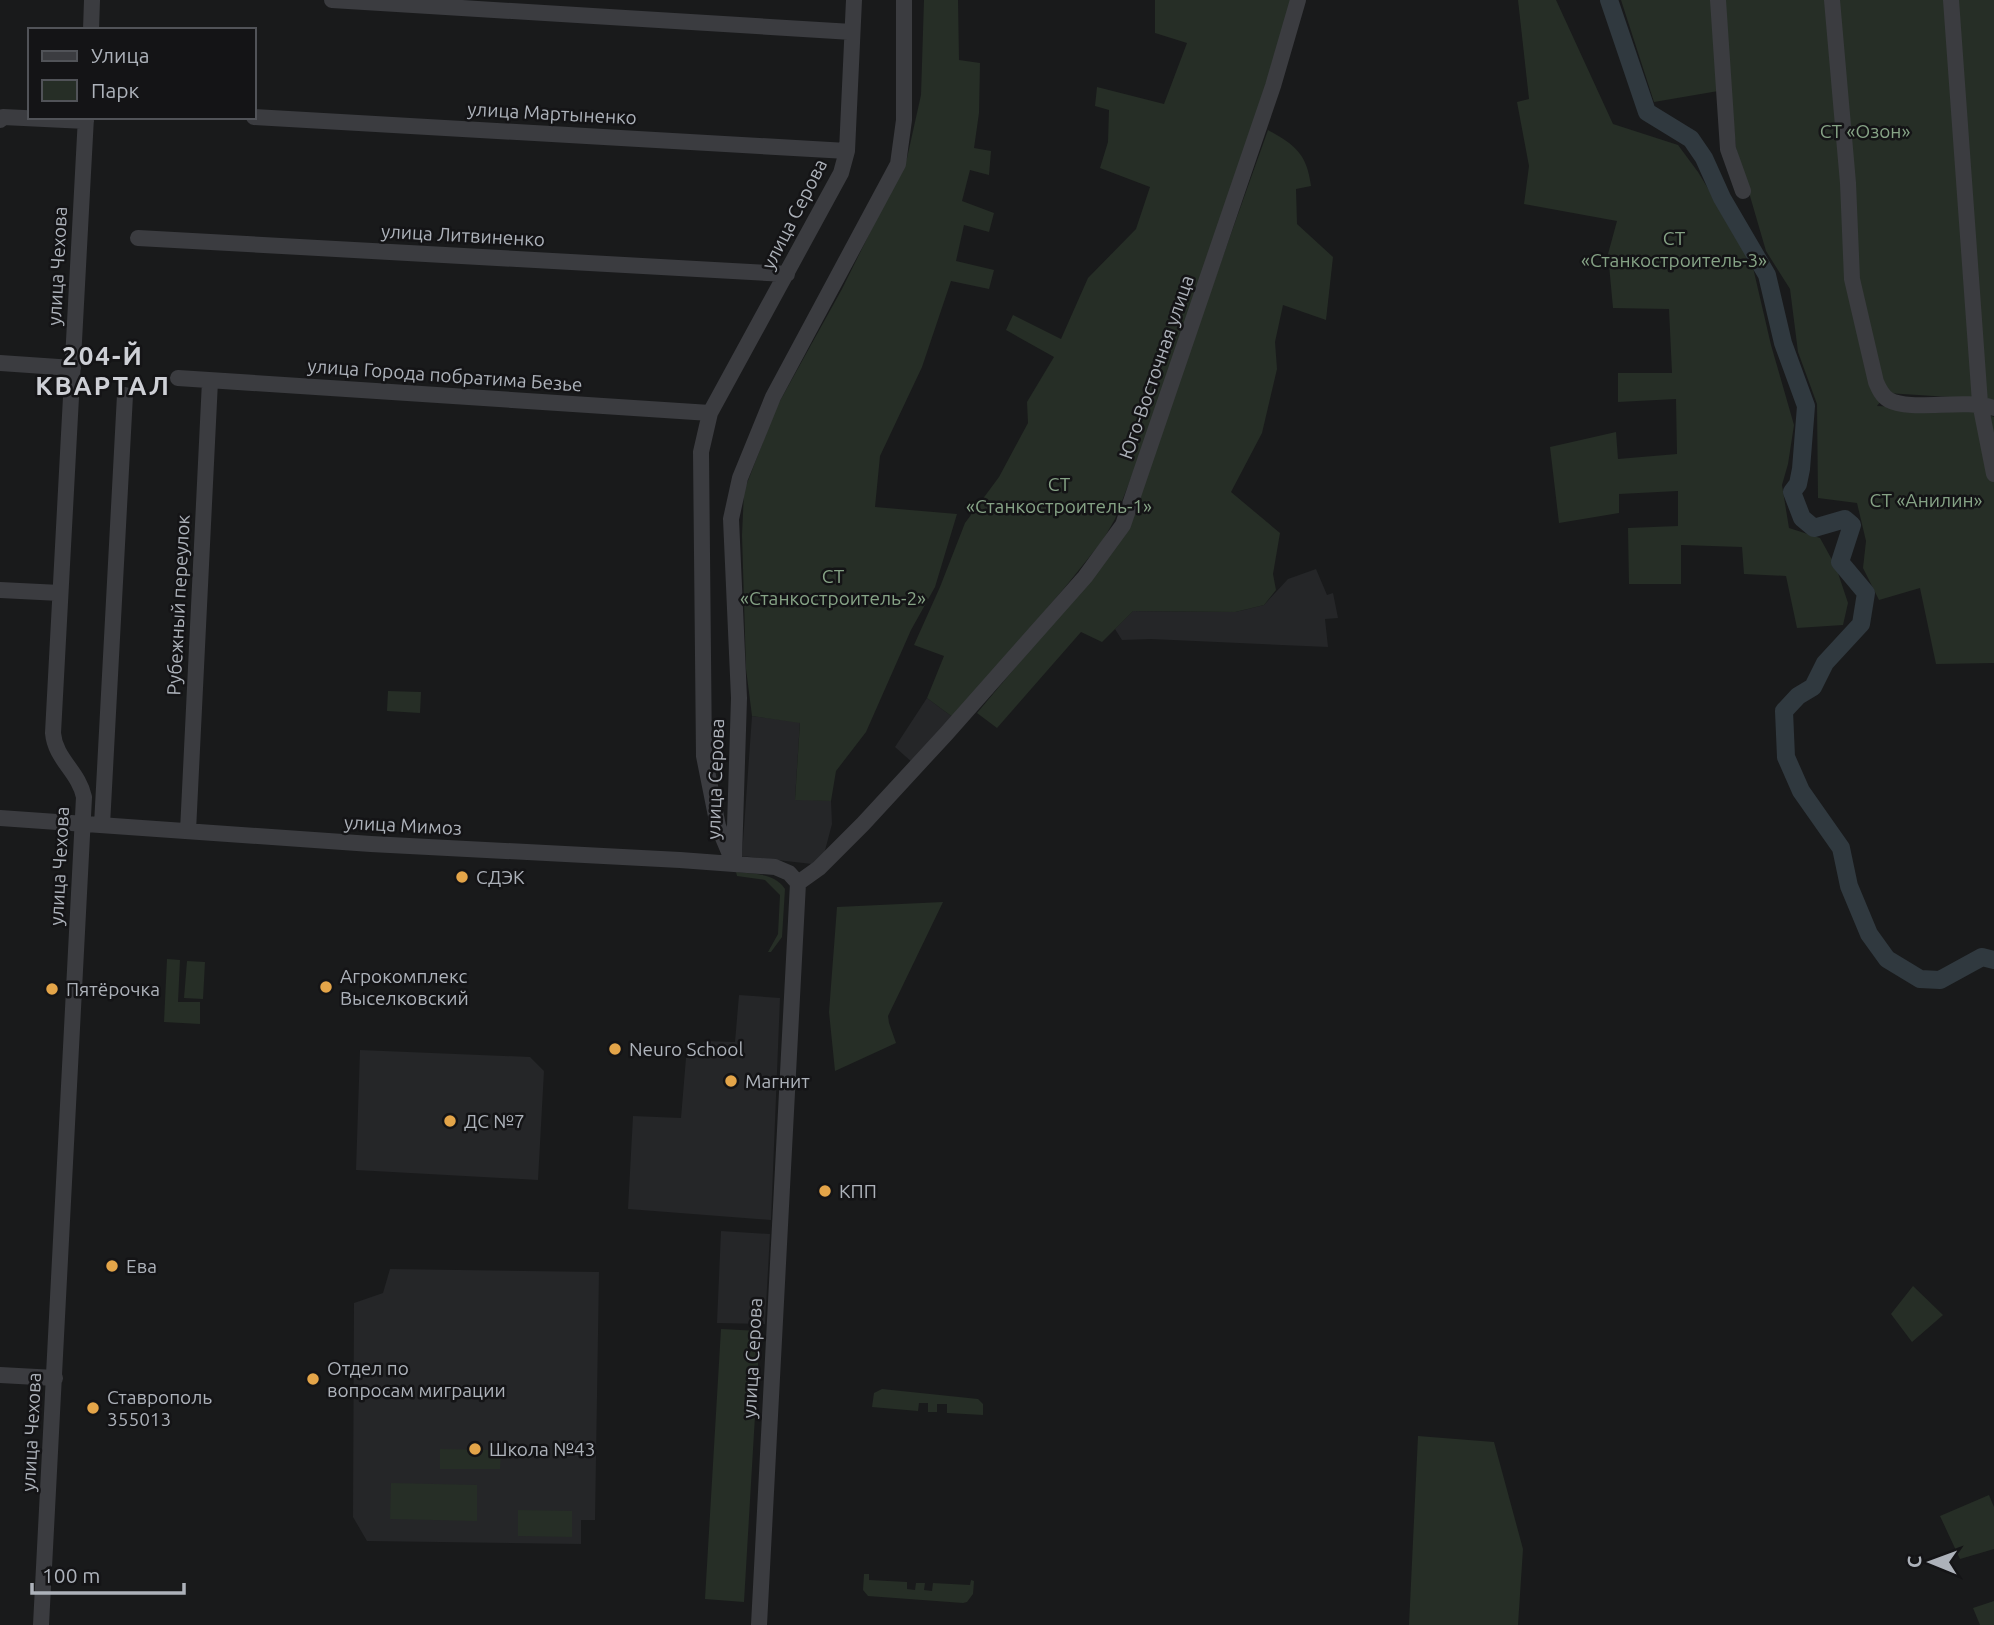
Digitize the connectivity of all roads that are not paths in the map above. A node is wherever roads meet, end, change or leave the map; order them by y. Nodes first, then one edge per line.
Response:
1 (92, 0) edge
2 (332, 0) edge
3 (854, 0) edge
4 (904, 0) edge
5 (1298, 0) edge
6 (1718, 0) edge
7 (1832, 0) edge
8 (1951, 0) edge
9 (91, 28) edge
10 (852, 32) junction
11 (1, 117) edge
12 (256, 117) edge
13 (28, 118) edge
14 (86, 119) edge
15 (848, 151) junction
16 (1743, 191) dead end
17 (138, 238) dead end
18 (787, 274) junction
19 (0, 363) edge
20 (73, 368) junction
21 (178, 378) dead end
22 (210, 380) junction
23 (125, 395) dead end
24 (1987, 406) edge
25 (710, 413) junction
26 (1994, 474) edge
27 (0, 590) edge
28 (60, 593) junction
29 (0, 818) edge
30 (82, 824) junction
31 (102, 825) junction
32 (188, 831) junction
33 (734, 864) junction
34 (799, 883) junction
35 (0, 1376) edge
36 (55, 1378) junction
37 (41, 1625) edge
38 (759, 1625) edge

1 - 9 street
2 - 10 street
3 - 10 street, улица Серова
4 - 33 street, улица Серова
5 - 34 street, Юго-Восточная улица
6 - 16 street
7 - 24 street
8 - 24 street
10 - 15 street, улица Серова
11 - 13 street
12 - 15 street, улица Мартыненко
14 - 20 street, улица Чехова
15 - 18 street, улица Серова
17 - 18 street, улица Литвиненко
18 - 25 street, улица Серова
19 - 20 street
20 - 28 street, улица Чехова
21 - 22 street, улица Города побратима Безье
22 - 25 street, улица Города побратима Безье
22 - 32 street, Рубежный переулок
23 - 31 street
24 - 26 street
25 - 33 street, улица Серова
27 - 28 street
28 - 30 street, улица Чехова
29 - 30 street, улица Мимоз
30 - 31 street, улица Мимоз
30 - 36 street, улица Чехова
31 - 32 street, улица Мимоз
32 - 33 street, улица Мимоз
33 - 34 street, улица Мимоз
34 - 38 street, улица Серова
35 - 36 street
36 - 37 street, улица Чехова

